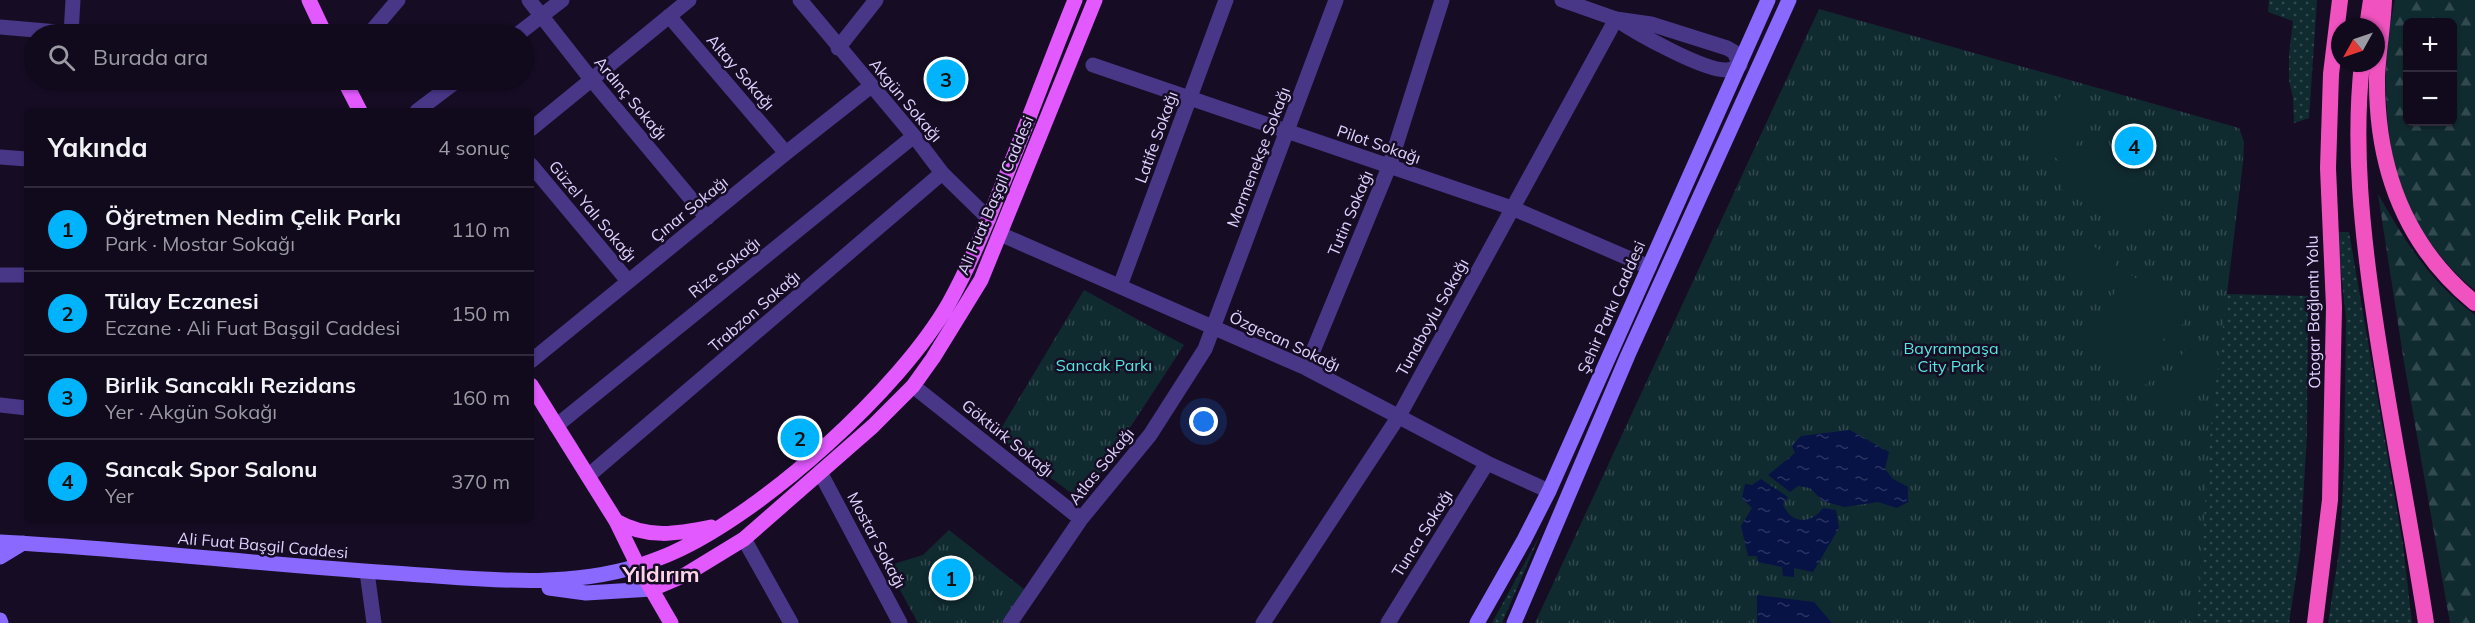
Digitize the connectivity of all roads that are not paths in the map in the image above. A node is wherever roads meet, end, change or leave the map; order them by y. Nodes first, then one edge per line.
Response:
1 (73, 0) edge
2 (309, 0) edge
3 (398, 0) edge
4 (529, 0) edge
5 (562, 0) edge
6 (689, 0) edge
7 (800, 0) edge
8 (876, 0) edge
9 (1075, 0) edge
10 (1095, 0) edge
11 (1226, 0) edge
12 (1336, 0) edge
13 (1442, 0) edge
14 (1562, 0) edge
15 (1768, 0) edge
16 (1789, 0) edge
17 (2340, 0) edge
18 (2371, 0) edge
19 (2384, 0) edge
20 (543, 16) junction
21 (669, 16) junction
22 (2368, 18) edge
23 (1616, 19) junction
24 (72, 24) edge
25 (320, 24) edge
26 (378, 24) edge
27 (532, 24) edge
28 (0, 27) edge
29 (24, 29) edge
30 (838, 48) junction
31 (1094, 65) dead end
32 (1740, 65) junction
33 (1756, 72) junction
34 (2361, 72) edge
35 (591, 80) junction
36 (871, 86) junction
37 (349, 90) edge
38 (445, 90) edge
39 (1191, 97) junction
40 (358, 108) edge
41 (421, 108) edge
42 (534, 127) edge
43 (1287, 130) junction
44 (914, 136) junction
45 (786, 153) junction
46 (0, 157) edge
47 (24, 159) edge
48 (1389, 167) junction
49 (534, 169) edge
50 (942, 173) junction
51 (1512, 208) junction
52 (707, 218) junction
53 (989, 219) junction
54 (1000, 234) junction
55 (1649, 267) junction
56 (0, 275) edge
57 (24, 275) edge
58 (628, 281) junction
59 (1120, 286) junction
60 (2475, 303) edge
61 (1213, 327) junction
62 (534, 359) edge
63 (1306, 368) junction
64 (913, 386) junction
65 (536, 400) edge
66 (0, 405) edge
67 (24, 408) edge
68 (1399, 416) junction
69 (556, 426) junction
70 (1487, 463) junction
71 (821, 474) junction
72 (588, 476) junction
73 (1549, 492) junction
74 (1081, 519) junction
75 (616, 521) junction
76 (726, 523) junction
77 (744, 539) junction
78 (0, 542) edge
79 (23, 543) junction
80 (0, 557) edge
81 (638, 566) junction
82 (367, 572) junction
83 (523, 581) junction
84 (652, 589) junction
85 (374, 623) edge
86 (671, 623) edge
87 (791, 623) edge
88 (900, 623) edge
89 (1010, 623) edge
90 (1263, 623) edge
91 (1388, 623) edge
92 (1477, 623) edge
93 (1514, 623) edge
94 (2315, 623) edge
95 (2426, 623) edge

1 - 24 street
2 - 25 main road
3 - 26 street
4 - 20 street, Ardınç Sokağı
5 - 20 street
6 - 21 street
7 - 30 street, Akgün Sokağı
8 - 30 street
9 - 53 main road, Ali Fuat Başgil Caddesi
10 - 54 main road, Ali Fuat Başgil Caddesi
11 - 39 street, Latife Sokağı
12 - 43 street, Mormenekşe Sokağı
13 - 48 street, Tutin Sokağı
14 - 23 street
15 - 32 main road, Şehir Parkı Caddesi
16 - 33 main road
17 - 94 highway, Otogar Bağlantı Yolu
18 - 22 highway
19 - 60 highway
20 - 27 street
20 - 35 street, Ardınç Sokağı
21 - 35 street
21 - 45 street, Altay Sokağı
23 - 32 street
23 - 32 street
23 - 51 street, Tunaboylu Sokağı
28 - 29 street
30 - 36 street, Akgün Sokağı
31 - 39 street, Pilot Sokağı
32 - 33 main road
32 - 55 main road, Şehir Parkı Caddesi
33 - 93 main road
34 - 95 highway
35 - 42 street
35 - 52 street, Ardınç Sokağı
36 - 44 street, Akgün Sokağı
36 - 45 street, Çınar Sokağı
37 - 40 main road
38 - 41 street
39 - 43 street, Pilot Sokağı
39 - 59 street, Latife Sokağı
43 - 48 street, Pilot Sokağı
43 - 61 street, Mormenekşe Sokağı
44 - 50 street, Akgün Sokağı
44 - 69 street, Rize Sokağı
45 - 52 street, Çınar Sokağı
46 - 47 street
48 - 51 street, Pilot Sokağı
48 - 63 street, Tutin Sokağı
49 - 58 street, Güzel Yalı Sokağı
50 - 53 street, Akgün Sokağı
50 - 72 street, Trabzon Sokağı
51 - 55 street, Pilot Sokağı
51 - 68 street, Tunaboylu Sokağı
52 - 58 street, Çınar Sokağı
53 - 76 main road, Ali Fuat Başgil Caddesi
54 - 59 street, Özgecan Sokağı
54 - 64 main road, Ali Fuat Başgil Caddesi
55 - 73 main road, Şehir Parkı Caddesi
56 - 57 street
58 - 62 street, Çınar Sokağı
59 - 61 street, Özgecan Sokağı
61 - 63 street, Özgecan Sokağı
61 - 74 street, Atlas Sokağı
63 - 68 street, Özgecan Sokağı
64 - 71 main road, Ali Fuat Başgil Caddesi
64 - 74 street, Göktürk Sokağı
65 - 69 main road
66 - 67 street
68 - 70 street, Özgecan Sokağı
68 - 90 street, Tunaboylu Sokağı
69 - 72 main road
70 - 73 street, Özgecan Sokağı
70 - 91 street, Tunca Sokağı
71 - 77 main road, Ali Fuat Başgil Caddesi
71 - 88 street, Mostar Sokağı
72 - 75 main road
73 - 92 main road, Şehir Parkı Caddesi
74 - 89 street, Atlas Sokağı
75 - 76 main road
75 - 81 main road
76 - 81 main road, Ali Fuat Başgil Caddesi
77 - 84 main road, Ali Fuat Başgil Caddesi
77 - 87 street
78 - 79 main road, Ali Fuat Başgil Caddesi
79 - 80 main road
79 - 82 main road, Ali Fuat Başgil Caddesi
81 - 83 main road
81 - 84 main road
82 - 83 main road, Ali Fuat Başgil Caddesi
82 - 85 street
83 - 84 main road
84 - 86 main road

